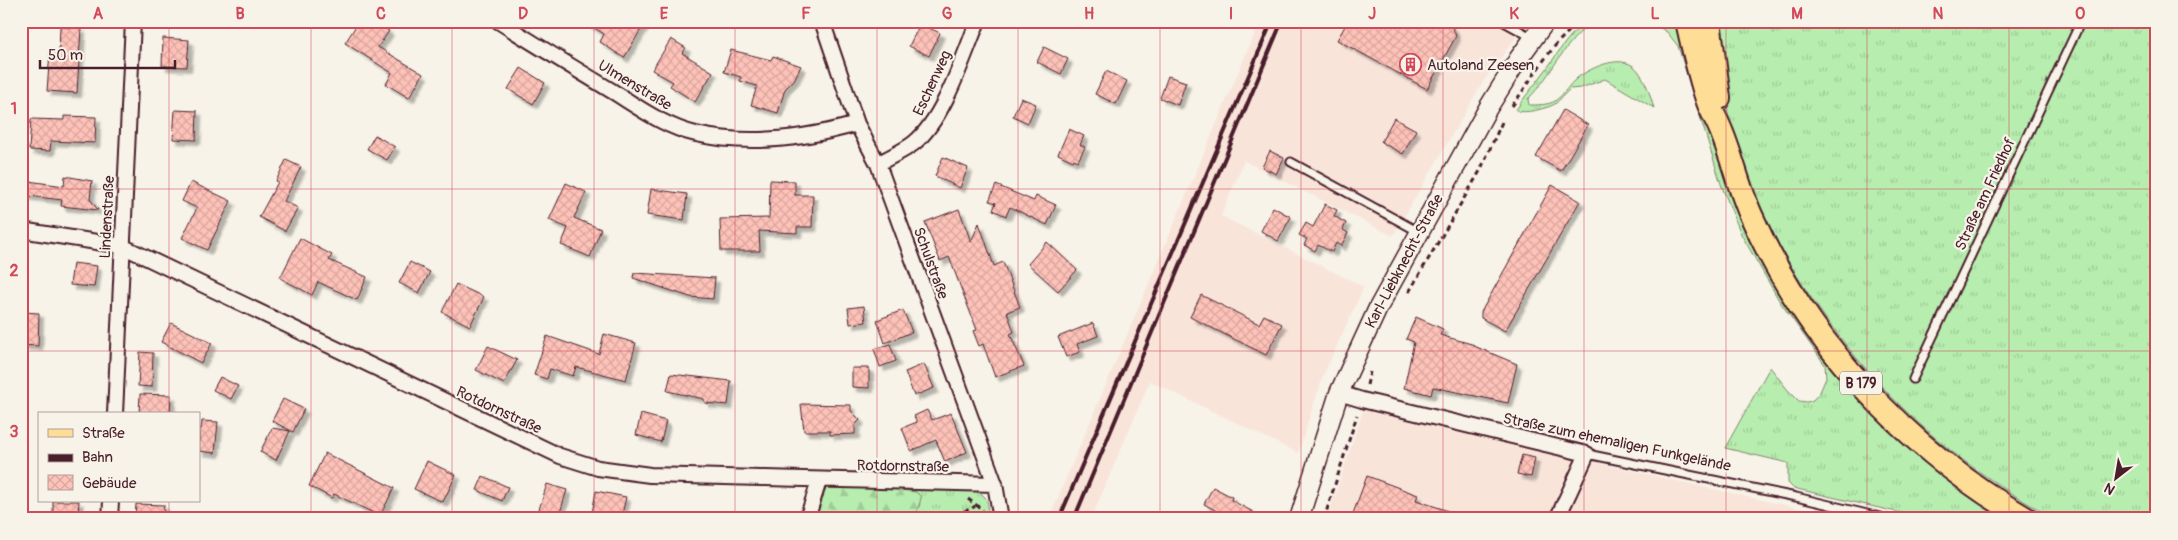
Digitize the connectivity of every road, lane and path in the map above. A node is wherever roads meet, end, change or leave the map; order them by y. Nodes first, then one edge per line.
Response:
1 (132, 21) edge
2 (498, 21) edge
3 (822, 21) edge
4 (978, 21) edge
5 (1502, 21) edge
6 (1546, 21) edge
7 (1582, 21) edge
8 (1687, 21) edge
9 (1709, 21) edge
10 (2082, 21) edge
11 (1533, 38) junction
12 (1512, 106) dead end
13 (1506, 114) dead end
14 (857, 124) junction
15 (1723, 134) junction
16 (1291, 162) dead end
17 (878, 164) junction
18 (21, 230) edge
19 (1418, 232) junction
20 (122, 246) junction
21 (1406, 297) dead end
22 (1370, 370) dead end
23 (1913, 379) dead end
24 (1339, 393) junction
25 (1362, 400) junction
26 (115, 412) edge
27 (1587, 454) junction
28 (819, 481) junction
29 (960, 483) junction
30 (995, 484) junction
31 (111, 502) edge
32 (975, 506) junction
33 (1000, 516) edge
34 (110, 519) edge
35 (807, 519) edge
36 (938, 519) edge
37 (1298, 519) edge
38 (1324, 519) edge
39 (1557, 519) edge
40 (1888, 519) edge
41 (2027, 519) edge

1 - 20 street, Lindenstraße
2 - 14 street, Ulmenstraße
3 - 14 street, Schulstraße
4 - 17 street, Eschenweg
5 - 11 lane
6 - 11 street, Karl-Liebknecht-Straße
7 - 12 path
8 - 15 main road, B 179
9 - 15 main road, B 179
10 - 23 lane, Straße am Friedhof
11 - 19 street, Karl-Liebknecht-Straße
13 - 21 path
14 - 17 street, Schulstraße
15 - 41 main road, B 179
16 - 19 lane
17 - 30 street, Schulstraße
18 - 20 street, Rotdornstraße
19 - 24 street, Karl-Liebknecht-Straße
20 - 26 street, Lindenstraße
20 - 28 street, Rotdornstraße
22 - 25 path
24 - 25 street, Straße zum ehemaligen Funkgelände
24 - 37 street, Karl-Liebknecht-Straße
25 - 27 street, Straße zum ehemaligen Funkgelände
25 - 38 path
27 - 39 street
27 - 40 lane, Straße zum ehemaligen Funkgelände
28 - 29 street, Rotdornstraße
28 - 35 street
29 - 30 street, Rotdornstraße
29 - 32 path
30 - 33 street, Schulstraße
31 - 34 street
32 - 33 path
32 - 36 path

